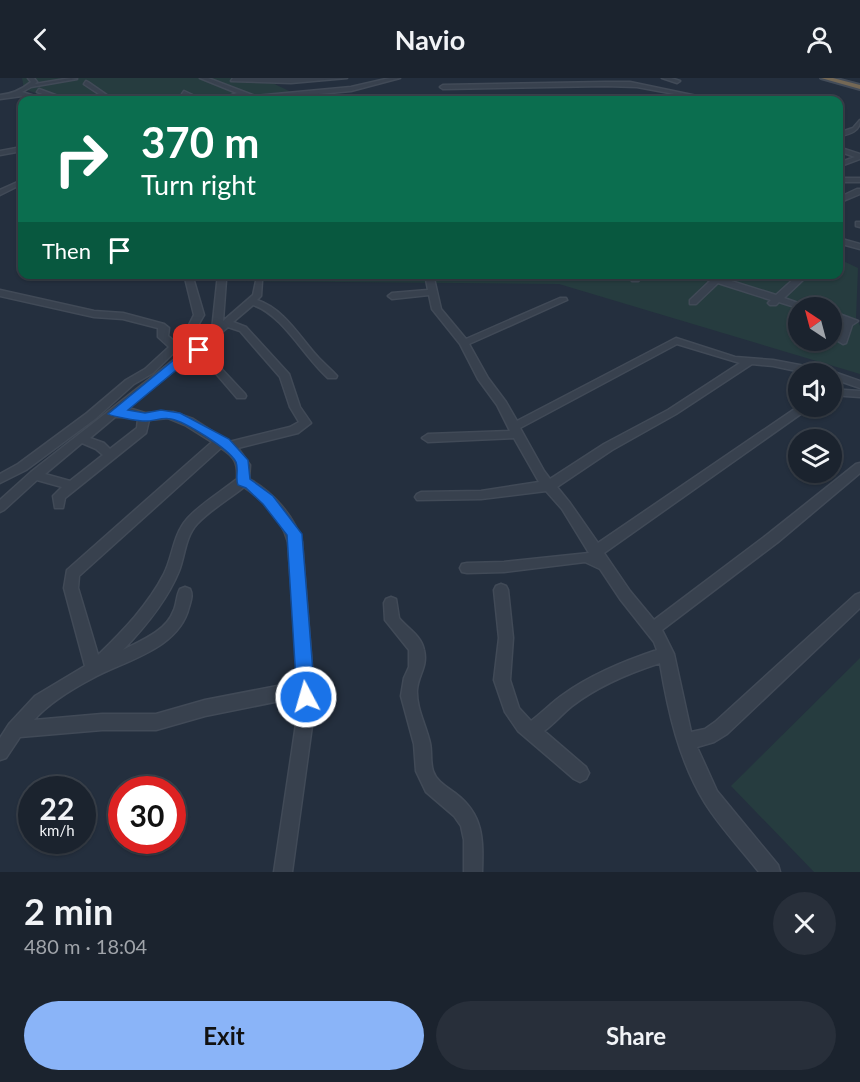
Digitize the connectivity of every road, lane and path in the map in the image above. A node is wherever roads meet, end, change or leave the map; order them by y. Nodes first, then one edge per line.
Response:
1 (44, 78) edge
2 (203, 78) edge
3 (344, 78) edge
4 (397, 78) edge
5 (587, 78) edge
6 (640, 78) edge
7 (665, 78) edge
8 (825, 78) edge
9 (834, 78) edge
10 (74, 79) edge
11 (234, 79) edge
12 (270, 79) edge
13 (677, 81) dead end
14 (32, 82) edge
15 (86, 83) dead end
16 (628, 84) junction
17 (504, 86) junction
18 (635, 86) junction
19 (860, 86) edge
20 (273, 87) dead end
21 (443, 87) dead end
22 (26, 89) junction
23 (279, 90) dead end
24 (184, 93) dead end
25 (242, 93) junction
26 (291, 94) junction
27 (506, 94) dead end
28 (0, 96) edge
29 (30, 96) edge
30 (53, 96) edge
31 (105, 96) edge
32 (191, 96) edge
33 (233, 96) edge
34 (249, 96) edge
35 (272, 96) edge
36 (691, 96) edge
37 (843, 124) edge
38 (859, 126) edge
39 (843, 133) edge
40 (18, 150) edge
41 (843, 151) edge
42 (0, 153) edge
43 (860, 157) edge
44 (843, 163) edge
45 (843, 180) edge
46 (860, 180) edge
47 (18, 184) edge
48 (860, 191) edge
49 (0, 193) edge
50 (843, 199) edge
51 (858, 236) dead end
52 (843, 238) edge
53 (843, 239) edge
54 (858, 246) edge
55 (189, 279) edge
56 (222, 279) edge
57 (430, 279) edge
58 (707, 279) edge
59 (714, 279) edge
60 (799, 279) edge
61 (259, 283) dead end
62 (434, 292) junction
63 (0, 293) edge
64 (392, 296) dead end
65 (562, 300) dead end
66 (251, 301) junction
67 (775, 301) junction
68 (693, 302) dead end
69 (788, 304) edge
70 (842, 318) edge
71 (227, 323) junction
72 (217, 331) junction
73 (843, 341) dead end
74 (464, 343) junction
75 (174, 346) junction
76 (196, 348) junction
77 (749, 362) junction
78 (788, 366) edge
79 (332, 376) dead end
80 (842, 378) edge
81 (860, 385) edge
82 (842, 393) edge
83 (860, 394) edge
84 (241, 396) dead end
85 (114, 414) junction
86 (144, 417) junction
87 (791, 417) edge
88 (516, 430) junction
89 (428, 438) dead end
90 (82, 439) junction
91 (225, 443) junction
92 (111, 456) junction
93 (860, 467) edge
94 (35, 475) junction
95 (0, 479) edge
96 (243, 481) junction
97 (72, 486) junction
98 (547, 486) junction
99 (421, 497) dead end
100 (59, 504) dead end
101 (0, 507) edge
102 (595, 552) junction
103 (605, 567) junction
104 (467, 568) dead end
105 (501, 590) dead end
106 (185, 593) dead end
107 (860, 599) edge
108 (392, 603) dead end
109 (653, 629) junction
110 (666, 654) junction
111 (88, 673) junction
112 (305, 688) junction
113 (15, 730) junction
114 (532, 730) junction
115 (686, 741) junction
116 (0, 752) edge
117 (580, 773) dead end
118 (283, 872) edge
119 (473, 872) edge
120 (771, 872) edge

1 - 14 street
2 - 11 street
2 - 25 street
3 - 12 street
4 - 26 street
5 - 16 street
6 - 16 street
7 - 13 street
8 - 19 highway
9 - 19 highway
10 - 14 street
11 - 12 street
11 - 20 street
14 - 22 street
15 - 31 street
16 - 18 street
17 - 18 street
17 - 21 street
17 - 27 street
18 - 36 street
22 - 28 street
22 - 30 street
23 - 26 street
24 - 32 street
25 - 33 street
25 - 34 street
26 - 35 street
28 - 29 street
37 - 38 street
38 - 39 street
40 - 42 street
41 - 43 street
43 - 44 street
45 - 46 street
47 - 49 street
48 - 50 street
51 - 52 street
53 - 54 street
55 - 75 street
56 - 72 street
57 - 62 street
58 - 68 street
59 - 67 street
60 - 67 street
61 - 66 street
62 - 64 street
62 - 74 street
63 - 75 street
65 - 74 street
66 - 71 street
66 - 79 street
67 - 69 street
70 - 73 street
71 - 72 street
71 - 91 street
72 - 76 street
74 - 88 street
75 - 95 street
76 - 84 street
76 - 85 street
77 - 78 street
77 - 88 street
77 - 98 street
80 - 81 street
82 - 83 street
85 - 86 street
85 - 90 street
86 - 91 street
86 - 92 street
87 - 102 street
88 - 89 street
88 - 98 street
90 - 92 street
90 - 94 street
91 - 96 street
91 - 111 street
92 - 97 street
93 - 109 street
94 - 97 street
94 - 101 street
96 - 111 street
96 - 112 street
97 - 100 street
98 - 99 street
98 - 102 street
102 - 103 street
103 - 104 street
103 - 109 street
105 - 114 street
106 - 111 street
107 - 115 street
108 - 119 street
109 - 110 street
110 - 114 street
110 - 115 street
111 - 113 street
112 - 113 street
112 - 118 street
113 - 116 street
114 - 117 street
115 - 120 street

